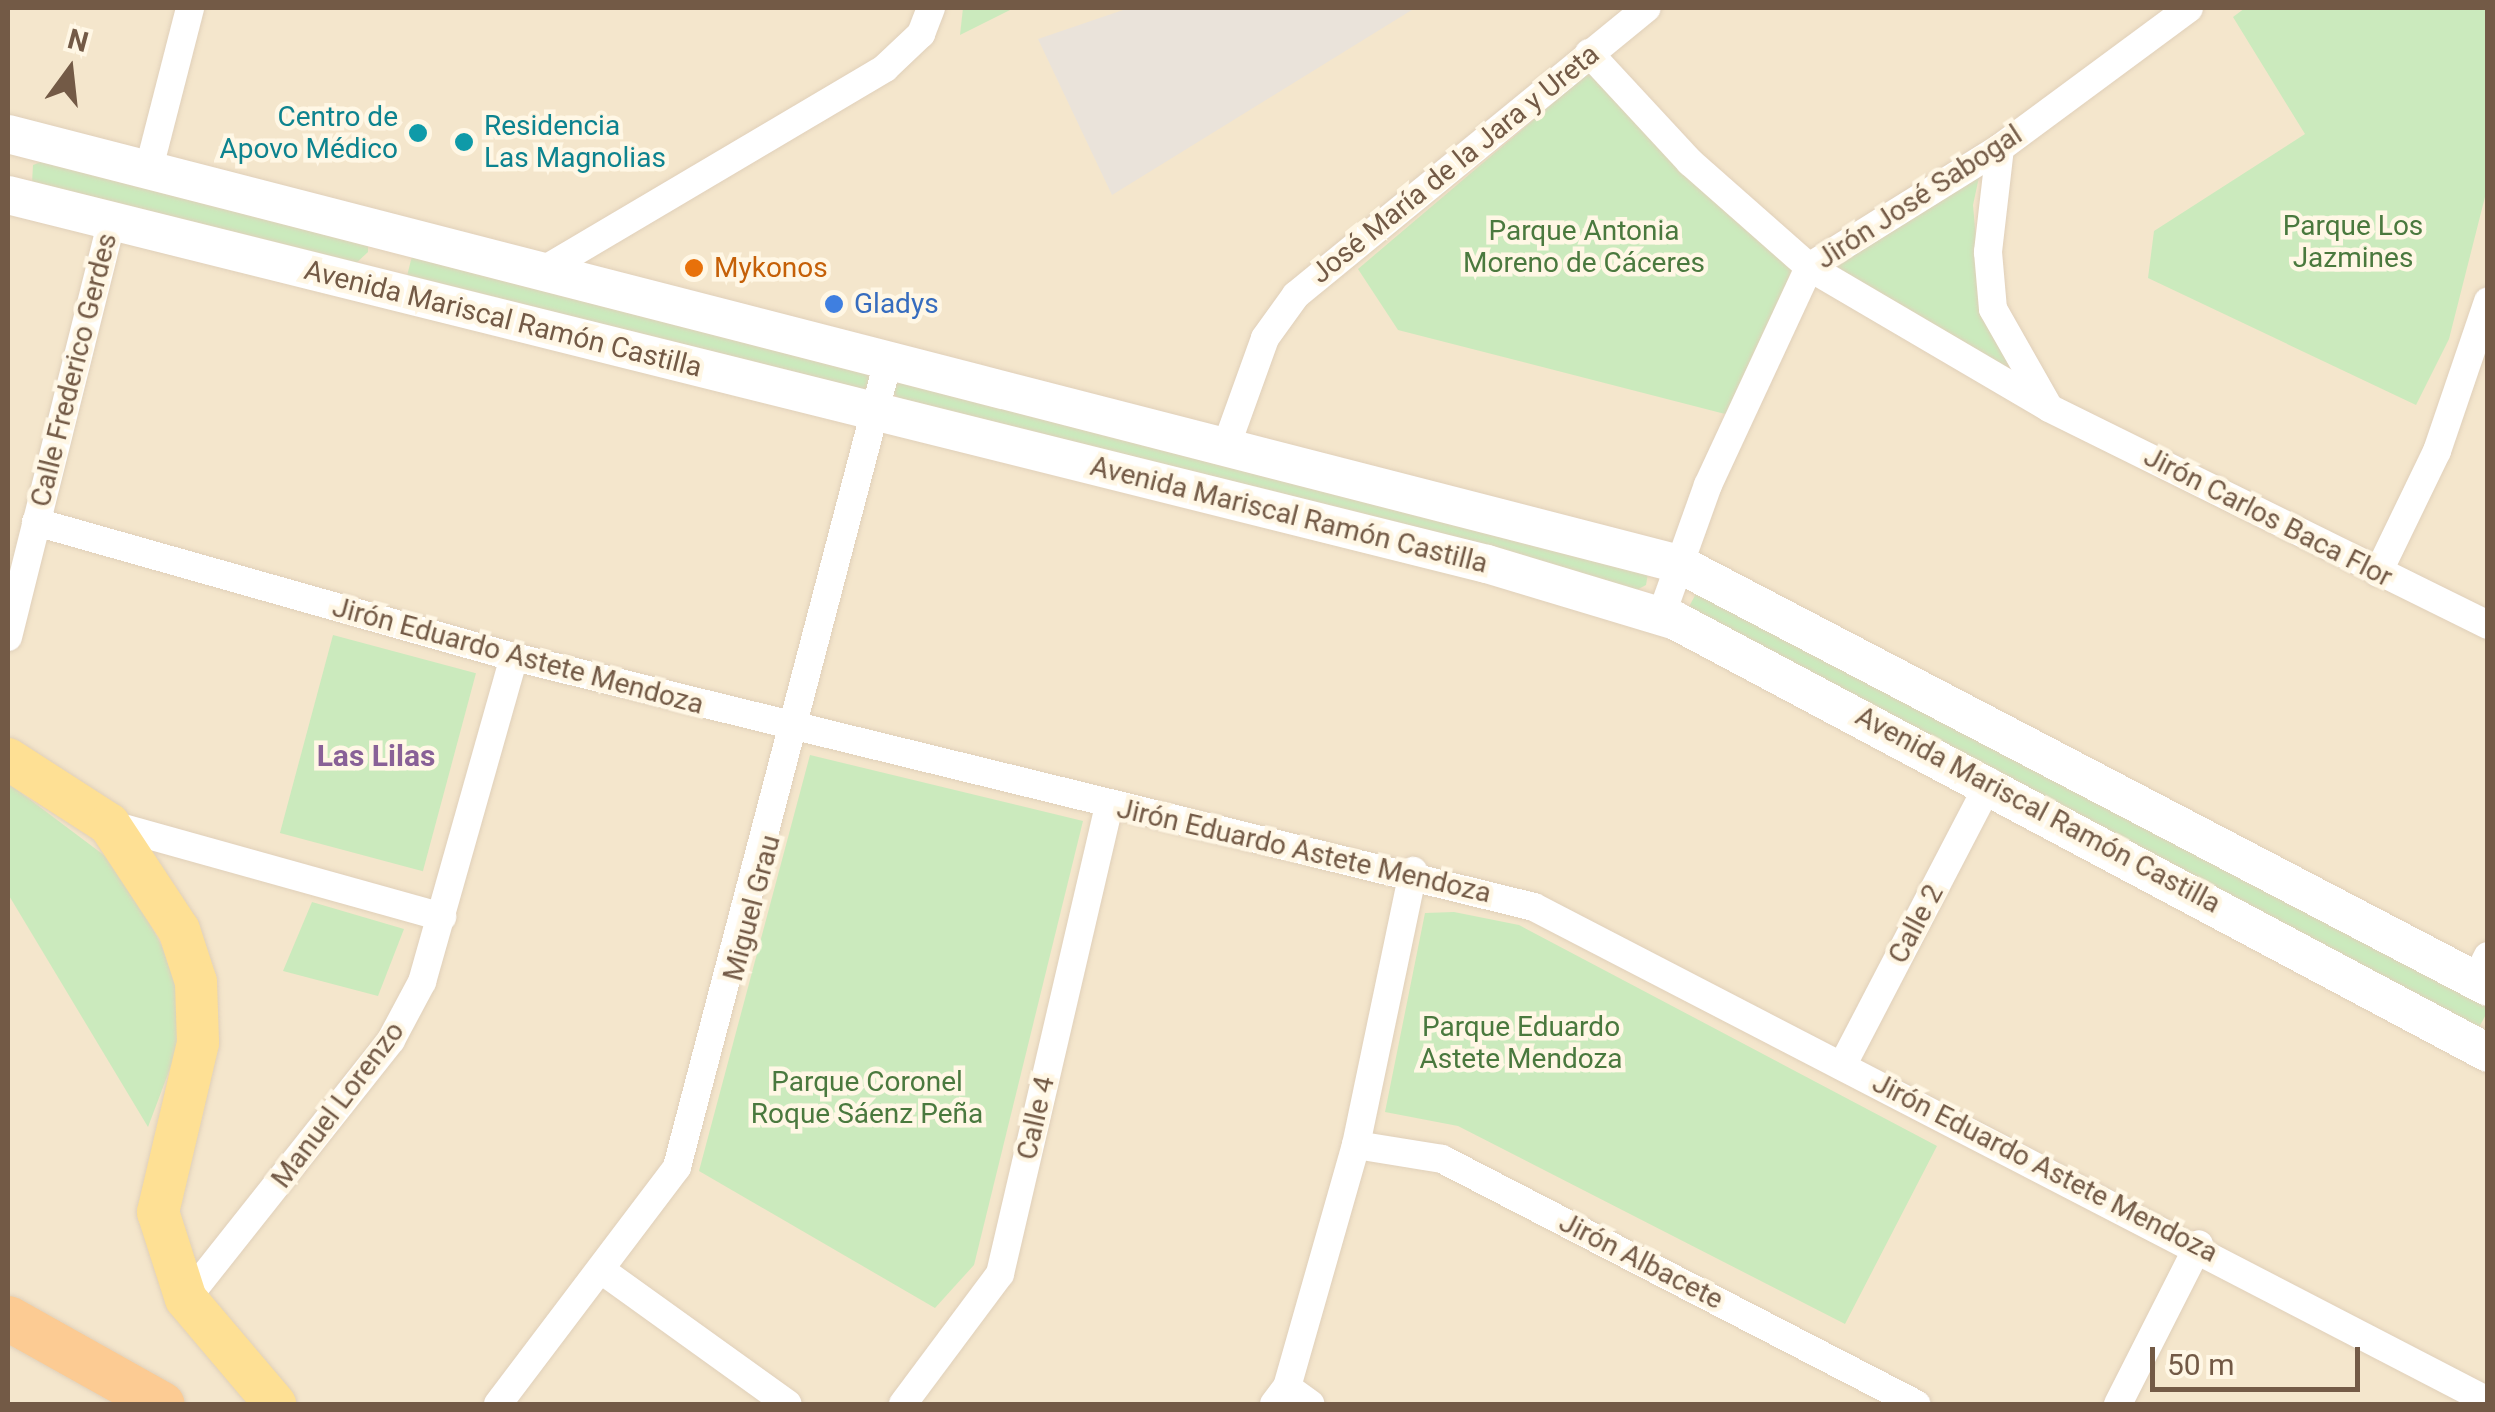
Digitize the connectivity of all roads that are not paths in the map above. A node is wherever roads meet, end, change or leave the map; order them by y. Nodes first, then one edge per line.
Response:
1 (190, 8) edge
2 (931, 8) edge
3 (1647, 8) edge
4 (2189, 8) edge
5 (1589, 54) junction
6 (18, 137) edge
7 (2000, 148) junction
8 (148, 172) junction
9 (10, 196) edge
10 (112, 220) junction
11 (388, 231) junction
12 (1809, 266) junction
13 (544, 270) junction
14 (375, 288) junction
15 (2488, 300) edge
16 (890, 357) junction
17 (2049, 408) junction
18 (876, 411) junction
19 (1228, 441) junction
20 (36, 522) junction
21 (1680, 564) junction
22 (2378, 573) junction
23 (1661, 616) junction
24 (2488, 625) edge
25 (8, 638) edge
26 (514, 657) junction
27 (799, 730) junction
28 (8, 759) edge
29 (1990, 782) junction
30 (1109, 805) junction
31 (108, 824) junction
32 (1413, 871) junction
33 (442, 917) junction
34 (2483, 974) edge
35 (2488, 1053) edge
36 (1842, 1066) junction
37 (1356, 1145) junction
38 (2199, 1244) junction
39 (604, 1272) junction
40 (186, 1300) junction
41 (8, 1318) edge
42 (1281, 1396) edge
43 (2488, 1401) edge
44 (162, 1404) edge
45 (275, 1404) edge
46 (498, 1404) edge
47 (788, 1404) edge
48 (903, 1404) edge
49 (1310, 1404) edge
50 (1916, 1404) edge
51 (2118, 1404) edge

1 - 8 street
2 - 13 street
3 - 5 street, José María de la Jara y Ureta
4 - 7 street, Jirón José Sabogal
5 - 12 street, Jirón Carlos Baca Flor
5 - 19 street, José María de la Jara y Ureta
6 - 8 main road, Avenida Mariscal Ramón Castilla
6 - 9 main road
7 - 12 street, Jirón José Sabogal
7 - 17 street
8 - 11 main road, Avenida Mariscal Ramón Castilla
9 - 10 main road, Avenida Mariscal Ramón Castilla
10 - 14 main road, Avenida Mariscal Ramón Castilla
10 - 20 street, Calle Frederico Gerdes
11 - 13 main road, Avenida Mariscal Ramón Castilla
11 - 14 main road
12 - 17 street, Jirón Carlos Baca Flor
12 - 21 street, Jirón José Sabogal
13 - 16 main road, Avenida Mariscal Ramón Castilla
14 - 18 main road, Avenida Mariscal Ramón Castilla
15 - 22 street
16 - 18 street, Miguel Grau
16 - 19 main road, Avenida Mariscal Ramón Castilla
17 - 22 street, Jirón Carlos Baca Flor
18 - 23 main road, Avenida Mariscal Ramón Castilla
18 - 27 street, Miguel Grau
19 - 21 main road, Avenida Mariscal Ramón Castilla
20 - 25 street, Calle Frederico Gerdes
20 - 26 street, Jirón Eduardo Astete Mendoza
21 - 23 street, Jirón José Sabogal
21 - 34 main road, Avenida Mariscal Ramón Castilla
22 - 24 street, Jirón Carlos Baca Flor
23 - 29 main road, Avenida Mariscal Ramón Castilla
26 - 27 street, Jirón Eduardo Astete Mendoza
26 - 33 street, Manuel Lorenzo
27 - 30 street, Jirón Eduardo Astete Mendoza
27 - 39 street, Miguel Grau
28 - 31 main road
29 - 35 main road, Avenida Mariscal Ramón Castilla
29 - 36 street, Calle 2
30 - 32 street, Jirón Eduardo Astete Mendoza
30 - 48 street, Calle 4
31 - 33 street
31 - 40 main road
32 - 36 street, Jirón Eduardo Astete Mendoza
32 - 37 street
33 - 40 street, Manuel Lorenzo
36 - 38 street, Jirón Eduardo Astete Mendoza
37 - 42 street
37 - 50 street, Jirón Albacete
38 - 43 street, Jirón Eduardo Astete Mendoza
38 - 51 street
39 - 46 street, Miguel Grau
39 - 47 street
40 - 45 main road
41 - 44 highway
42 - 49 street

